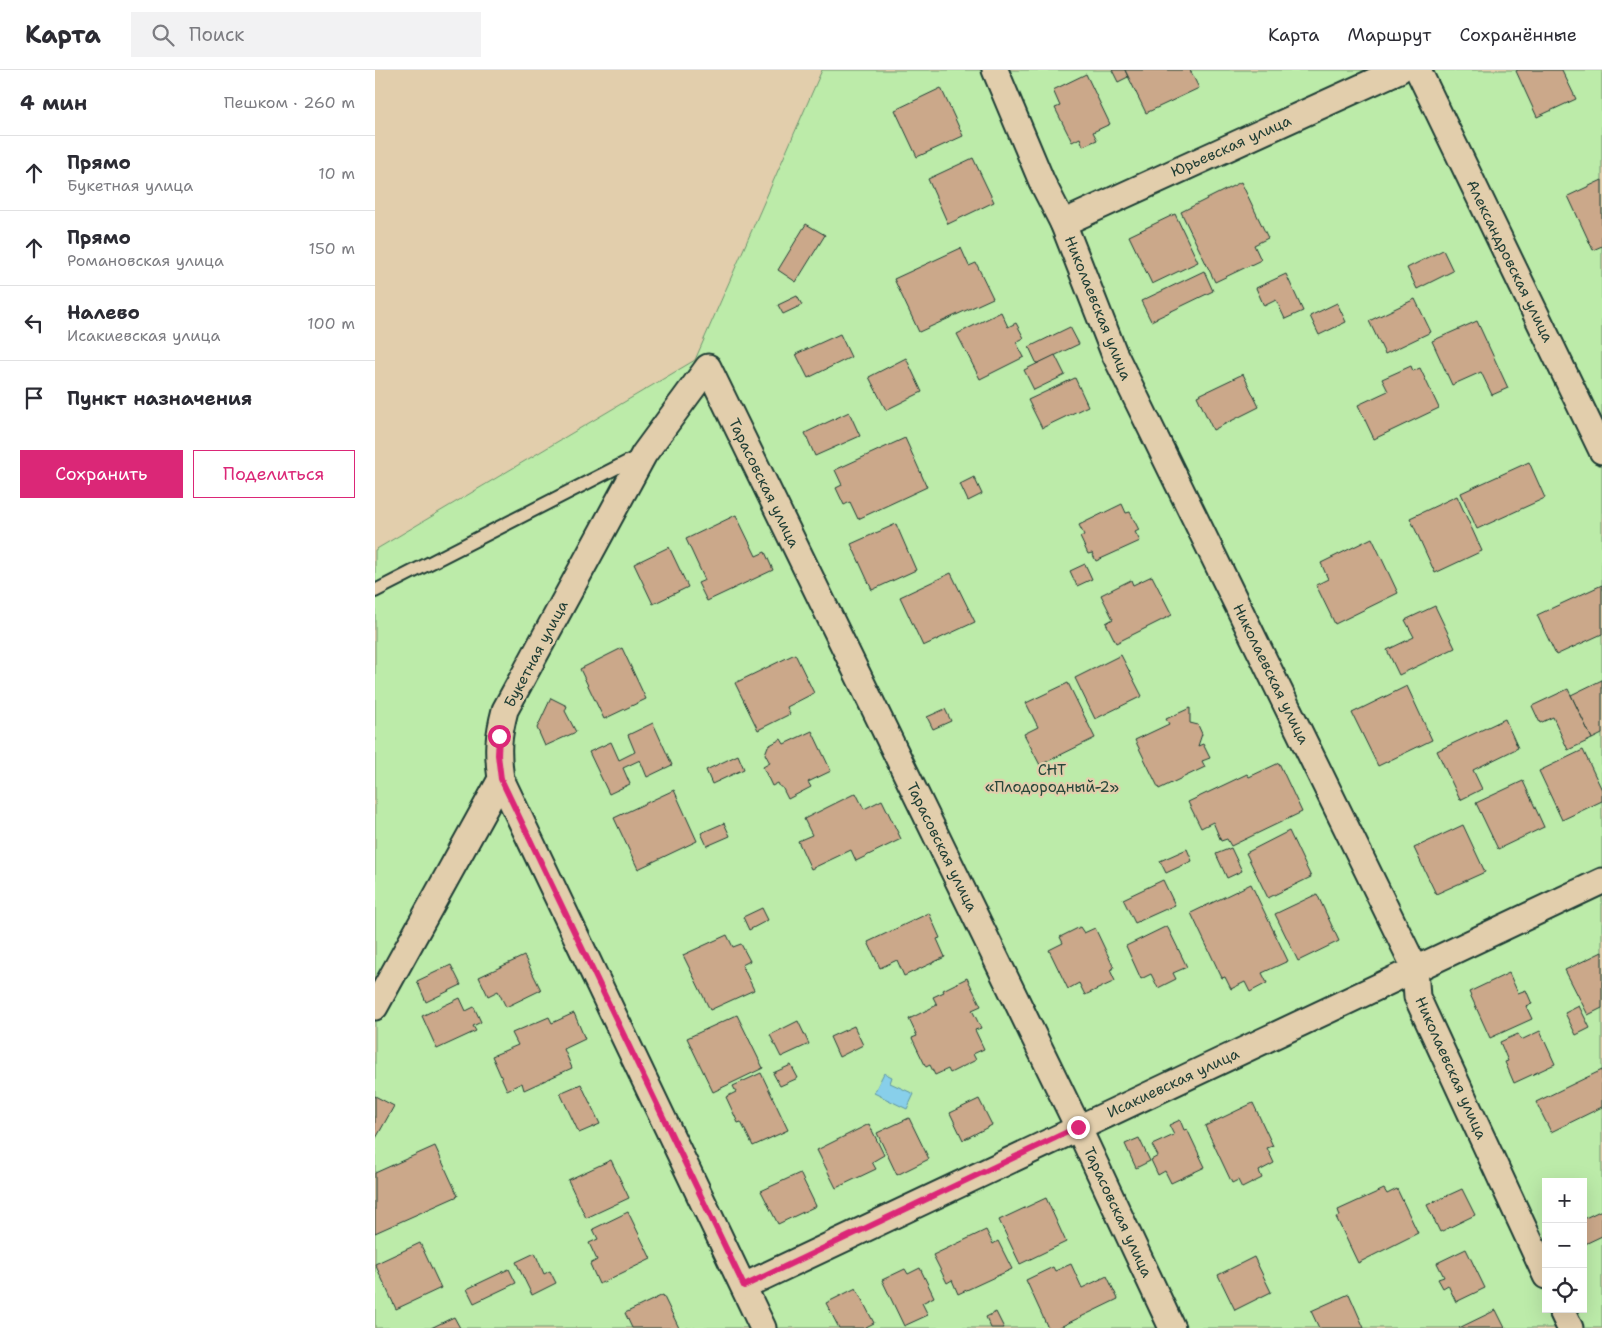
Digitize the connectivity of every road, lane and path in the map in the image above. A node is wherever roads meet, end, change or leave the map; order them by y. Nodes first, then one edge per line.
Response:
1 (995, 70) edge
2 (1399, 70) edge
3 (1418, 70) edge
4 (1063, 223) junction
5 (708, 368) joint
6 (1602, 451) edge
7 (644, 454) junction
8 (375, 591) edge
9 (501, 779) junction
10 (1602, 881) edge
11 (1415, 968) junction
12 (375, 1007) edge
13 (1078, 1127) junction
14 (1542, 1268) edge
15 (744, 1286) junction
16 (1563, 1313) edge
17 (763, 1328) edge
18 (1172, 1328) edge
19 (1570, 1328) edge

1 - 4 street, Николаевская улица
2 - 4 street, Юрьевская улица
3 - 6 street, Александровская улица
4 - 11 street, Николаевская улица
5 - 7 street, Букетная улица
5 - 13 street, Тарасовская улица
7 - 8 lane
7 - 9 street, Букетная улица
9 - 12 street
9 - 15 street, Букетная улица
10 - 11 street, Исакиевская улица
11 - 13 street, Исакиевская улица
11 - 14 street, Николаевская улица
13 - 15 street, Исакиевская улица
13 - 18 street, Тарасовская улица
15 - 17 street, Букетная улица
16 - 19 street

